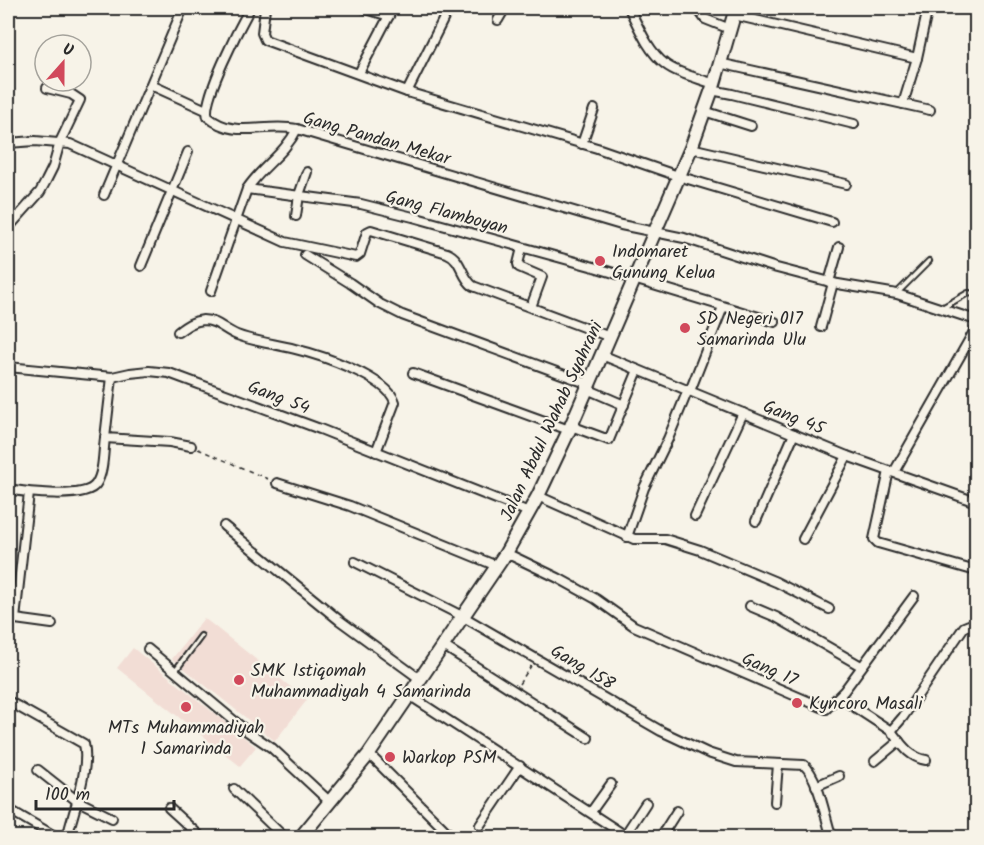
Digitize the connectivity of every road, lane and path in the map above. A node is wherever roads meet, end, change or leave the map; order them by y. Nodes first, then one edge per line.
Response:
1 (183, 8) edge
2 (250, 8) edge
3 (265, 8) edge
4 (363, 8) edge
5 (393, 8) edge
6 (449, 8) edge
7 (505, 8) edge
8 (629, 8) edge
9 (697, 8) edge
10 (926, 8) edge
11 (735, 11) edge
12 (388, 16) junction
13 (498, 20) dead end
14 (730, 29) junction
15 (917, 58) junction
16 (719, 63) junction
17 (359, 73) junction
18 (151, 85) junction
19 (712, 87) junction
20 (407, 92) junction
21 (67, 93) edge
22 (903, 104) junction
23 (594, 109) dead end
24 (206, 110) junction
25 (930, 110) dead end
26 (704, 111) junction
27 (854, 124) dead end
28 (751, 126) dead end
29 (297, 129) junction
30 (8, 142) edge
31 (60, 142) junction
32 (582, 144) junction
33 (691, 148) junction
34 (188, 152) dead end
35 (115, 165) junction
36 (307, 172) dead end
37 (678, 176) junction
38 (846, 184) dead end
39 (247, 189) junction
40 (171, 191) junction
41 (104, 195) dead end
42 (299, 195) junction
43 (296, 216) dead end
44 (237, 220) junction
45 (832, 222) dead end
46 (8, 228) edge
47 (654, 233) junction
48 (522, 248) junction
49 (838, 248) dead end
50 (305, 255) dead end
51 (929, 261) dead end
52 (141, 266) dead end
53 (635, 279) junction
54 (831, 282) junction
55 (211, 291) dead end
56 (897, 294) junction
57 (976, 294) edge
58 (531, 307) junction
59 (723, 307) junction
60 (942, 308) junction
61 (976, 320) edge
62 (775, 322) dead end
63 (821, 327) dead end
64 (976, 328) edge
65 (178, 332) dead end
66 (610, 337) junction
67 (602, 355) junction
68 (8, 367) edge
69 (638, 370) junction
70 (413, 373) dead end
71 (112, 377) junction
72 (588, 386) junction
73 (689, 390) junction
74 (624, 405) junction
75 (743, 413) junction
76 (570, 428) junction
77 (794, 434) junction
78 (105, 438) junction
79 (191, 446) joint
80 (376, 452) junction
81 (848, 456) junction
82 (891, 472) junction
83 (277, 483) joint
84 (8, 489) edge
85 (29, 493) junction
86 (538, 496) junction
87 (976, 502) edge
88 (529, 512) junction
89 (695, 516) dead end
90 (756, 521) dead end
91 (224, 526) dead end
92 (627, 537) junction
93 (803, 539) dead end
94 (506, 553) junction
95 (355, 562) dead end
96 (497, 566) junction
97 (976, 571) edge
98 (914, 596) dead end
99 (750, 606) dead end
100 (829, 609) dead end
101 (462, 616) junction
102 (11, 619) edge
103 (52, 624) dead end
104 (976, 630) edge
105 (201, 636) dead end
106 (442, 645) junction
107 (148, 649) dead end
108 (537, 657) junction
109 (861, 666) junction
110 (174, 672) junction
111 (420, 679) junction
112 (514, 690) junction
113 (410, 695) junction
114 (839, 697) junction
115 (8, 701) edge
116 (891, 731) junction
117 (588, 738) dead end
118 (899, 741) junction
119 (369, 754) junction
120 (926, 760) dead end
121 (875, 761) dead end
122 (778, 764) junction
123 (520, 766) junction
124 (38, 770) dead end
125 (839, 776) dead end
126 (611, 784) dead end
127 (816, 786) junction
128 (234, 789) dead end
129 (76, 800) junction
130 (330, 802) junction
131 (775, 802) dead end
132 (646, 803) dead end
133 (169, 808) dead end
134 (8, 809) edge
135 (591, 812) junction
136 (677, 812) dead end
137 (112, 818) dead end
138 (480, 825) dead end
139 (627, 836) edge
140 (58, 837) edge
141 (67, 837) edge
142 (201, 837) edge
143 (285, 837) edge
144 (301, 837) edge
145 (453, 837) edge
146 (660, 837) edge
147 (832, 837) edge

1 - 18 street
2 - 24 street
3 - 17 street
4 - 12 street
5 - 12 street
6 - 20 street
7 - 13 street
8 - 19 street
9 - 14 street
10 - 15 street
11 - 14 highway, Jalan Abdul Wahab Syahrani
11 - 15 street
12 - 17 street
14 - 16 highway, Jalan Abdul Wahab Syahrani
15 - 22 street
16 - 19 highway, Jalan Abdul Wahab Syahrani
16 - 22 street
17 - 20 street
18 - 24 street, Gang Pandan Mekar
18 - 35 street
19 - 26 highway, Jalan Abdul Wahab Syahrani
19 - 27 street
20 - 32 street
21 - 31 street
22 - 25 street
23 - 32 street
24 - 29 street, Gang Pandan Mekar
26 - 28 street
26 - 33 highway, Jalan Abdul Wahab Syahrani
29 - 39 street
29 - 47 street, Gang Pandan Mekar
30 - 31 street
31 - 35 street
31 - 46 street
32 - 37 street
33 - 37 highway, Jalan Abdul Wahab Syahrani
33 - 38 street
34 - 40 street
35 - 40 street
35 - 41 street
36 - 42 street
37 - 45 street
37 - 47 highway, Jalan Abdul Wahab Syahrani
39 - 42 street, Gang Flamboyan
39 - 44 street
40 - 44 street
40 - 52 street
42 - 43 street
42 - 48 street, Gang Flamboyan
44 - 55 street
44 - 58 street
47 - 53 highway, Jalan Abdul Wahab Syahrani
47 - 54 street, Gang Pandan Mekar
48 - 53 street, Gang Flamboyan
48 - 58 street
49 - 54 street
50 - 72 street
51 - 56 lane
53 - 59 street, Gang Flamboyan
53 - 66 highway, Jalan Abdul Wahab Syahrani
54 - 56 street, Gang Pandan Mekar
54 - 63 street
56 - 60 street, Gang Pandan Mekar
57 - 60 lane
58 - 66 street
59 - 62 street, Gang Flamboyan
59 - 73 street
60 - 61 street, Gang Pandan Mekar
64 - 82 street
65 - 80 street
66 - 67 highway, Jalan Abdul Wahab Syahrani
67 - 69 street, Gang 45
67 - 72 highway, Jalan Abdul Wahab Syahrani
68 - 71 street, Gang 54
69 - 73 street, Gang 45
69 - 74 street
70 - 76 street
71 - 78 street
71 - 80 street, Gang 54
72 - 74 street
72 - 76 highway, Jalan Abdul Wahab Syahrani
73 - 75 street, Gang 45
73 - 92 street
74 - 76 street
75 - 77 street, Gang 45
75 - 89 street
76 - 86 highway, Jalan Abdul Wahab Syahrani
77 - 81 street, Gang 45
77 - 90 street
78 - 79 street
78 - 85 street
79 - 83 path
80 - 88 street, Gang 54
81 - 82 street, Gang 45
81 - 93 street
82 - 87 street, Gang 45
82 - 97 street
83 - 96 street
84 - 85 street
85 - 102 street
86 - 88 highway, Jalan Abdul Wahab Syahrani
86 - 92 street
88 - 94 highway, Jalan Abdul Wahab Syahrani
91 - 111 street
92 - 100 street
94 - 96 highway, Jalan Abdul Wahab Syahrani
94 - 114 street, Gang 17
95 - 101 street, Gang 158
96 - 101 highway, Jalan Abdul Wahab Syahrani
98 - 109 street
99 - 109 street
101 - 106 highway, Jalan Abdul Wahab Syahrani
101 - 108 street, Gang 158
102 - 103 street
104 - 116 street
105 - 110 lane
106 - 111 highway, Jalan Abdul Wahab Syahrani
106 - 112 street
107 - 110 street
108 - 112 path
108 - 122 street, Gang 158
109 - 114 street
110 - 130 street
111 - 113 highway, Jalan Abdul Wahab Syahrani
112 - 117 street
113 - 119 highway, Jalan Abdul Wahab Syahrani
113 - 123 street
114 - 116 street
115 - 129 street
116 - 118 street
118 - 120 street
118 - 121 street
119 - 130 highway, Jalan Abdul Wahab Syahrani
119 - 145 street
122 - 127 street, Gang 158
122 - 131 street
123 - 135 street
123 - 138 street
124 - 129 street
125 - 127 street
126 - 135 street
127 - 147 street
128 - 143 street
129 - 137 street
129 - 141 street
130 - 144 highway, Jalan Abdul Wahab Syahrani
132 - 139 street
133 - 142 street
134 - 140 street
135 - 139 street
136 - 146 street

